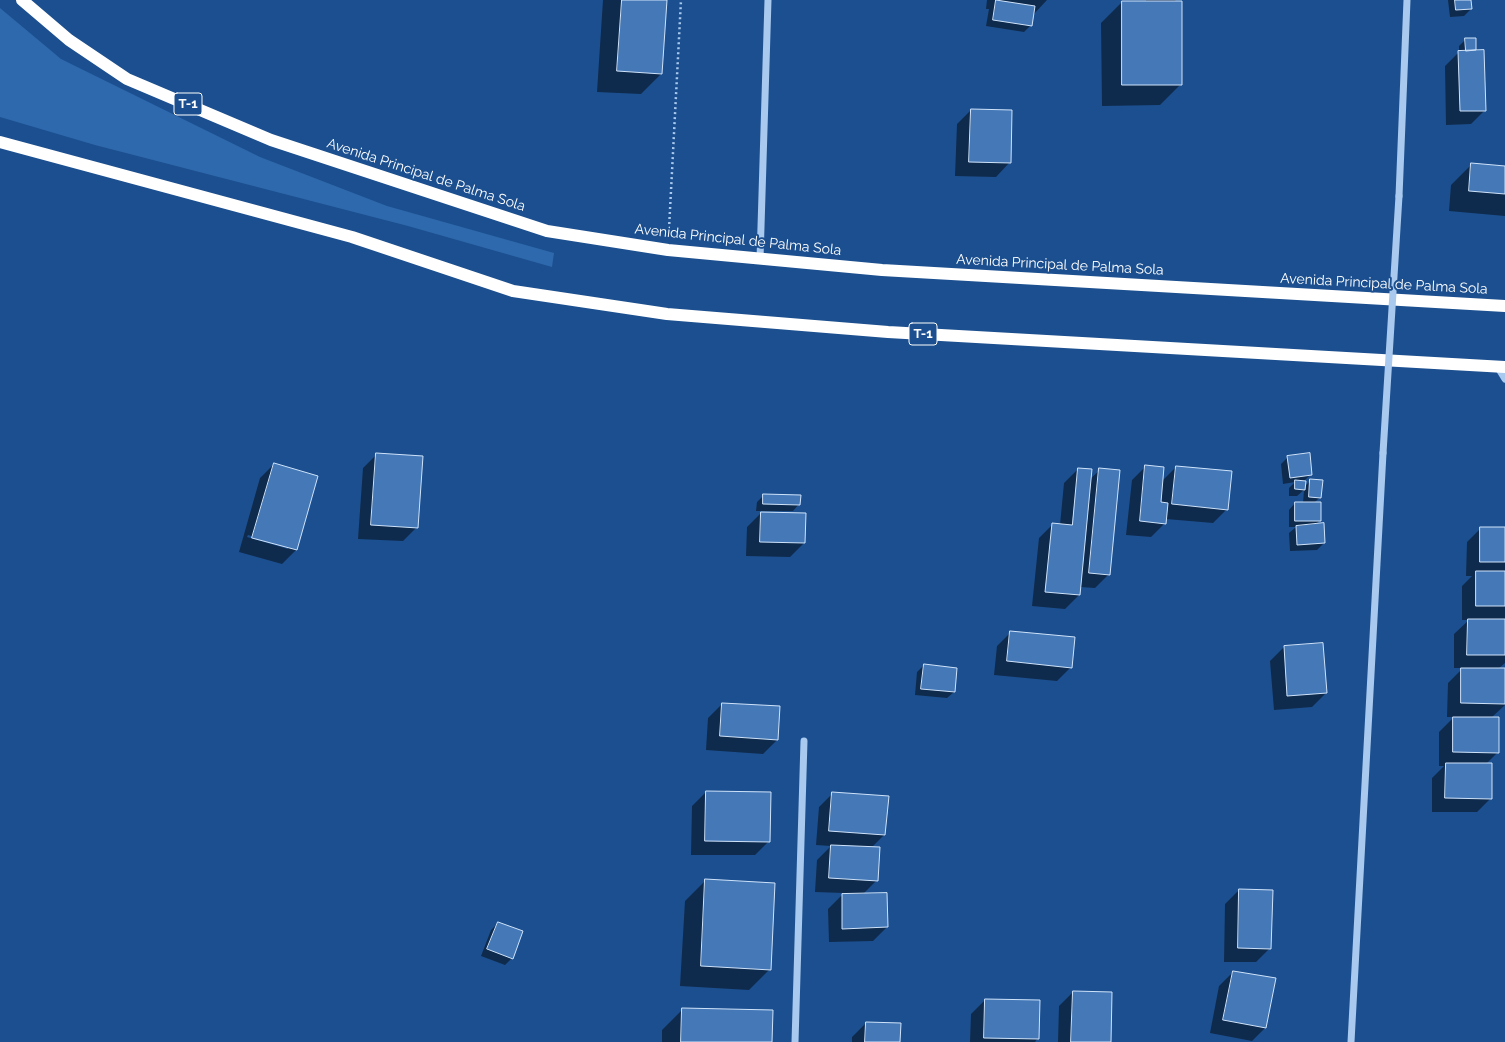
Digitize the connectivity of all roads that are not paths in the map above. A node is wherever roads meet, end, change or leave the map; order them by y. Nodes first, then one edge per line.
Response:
1 (22, 0) edge
2 (768, 0) edge
3 (1407, 0) edge
4 (0, 142) edge
5 (760, 259) junction
6 (1505, 306) edge
7 (1501, 366) edge
8 (1505, 379) edge
9 (804, 741) dead end
10 (795, 1042) edge
11 (1351, 1042) edge

1 - 5 highway, Avenida Principal de Palma Sola / T-1
2 - 5 street
3 - 11 street, bridge
4 - 7 highway, T-1
5 - 6 highway, Avenida Principal de Palma Sola / T-1
7 - 8 street
9 - 10 street

